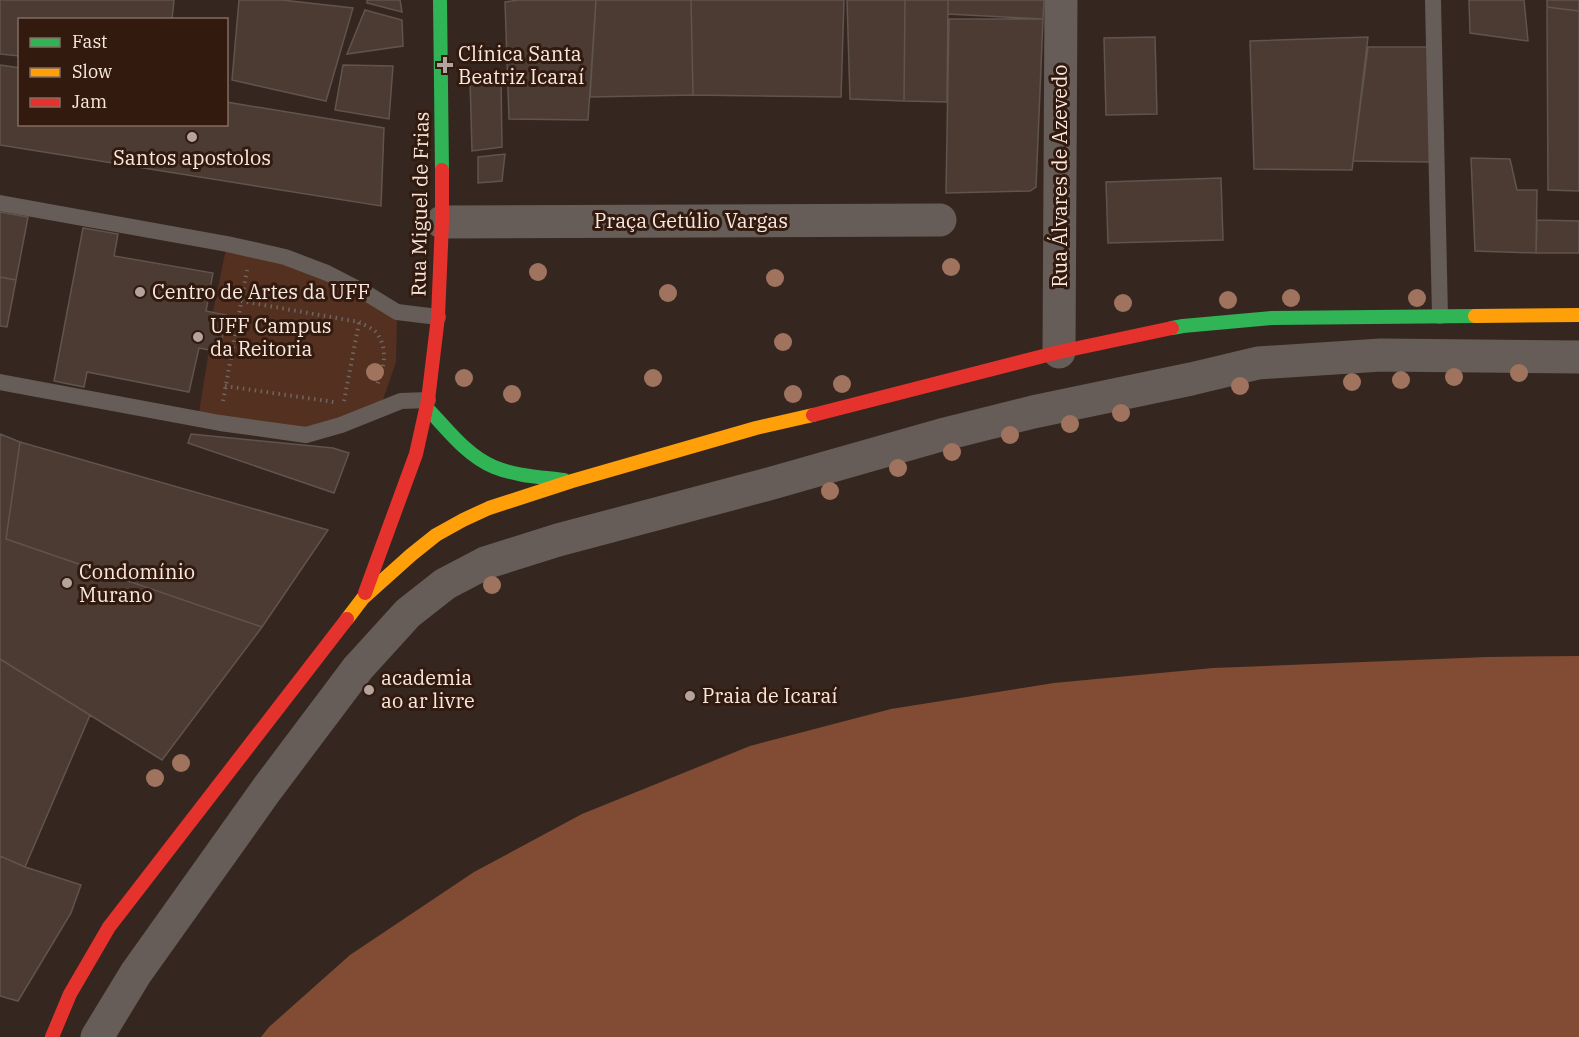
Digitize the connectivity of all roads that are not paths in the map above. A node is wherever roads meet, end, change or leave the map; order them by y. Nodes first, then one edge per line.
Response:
1 (440, 0) edge
2 (1061, 0) edge
3 (1433, 0) edge
4 (0, 203) edge
5 (940, 220) dead end
6 (442, 222) junction
7 (1579, 315) edge
8 (1440, 316) junction
9 (438, 317) junction
10 (1059, 352) junction
11 (1579, 357) edge
12 (0, 382) edge
13 (428, 404) junction
14 (572, 481) junction
15 (363, 598) junction
16 (52, 1037) edge
17 (97, 1037) edge

1 - 6 main road, Rua Miguel de Frias
2 - 10 street, Rua Álvares de Azevedo
3 - 8 lane
4 - 9 lane
5 - 6 street, Praça Getúlio Vargas
6 - 9 main road, Rua Miguel de Frias
7 - 8 main road
8 - 10 main road
9 - 13 main road, Rua Miguel de Frias
10 - 14 main road
11 - 17 street
12 - 13 lane
13 - 14 main road
13 - 15 main road, Rua Miguel de Frias
14 - 15 main road
15 - 16 main road

